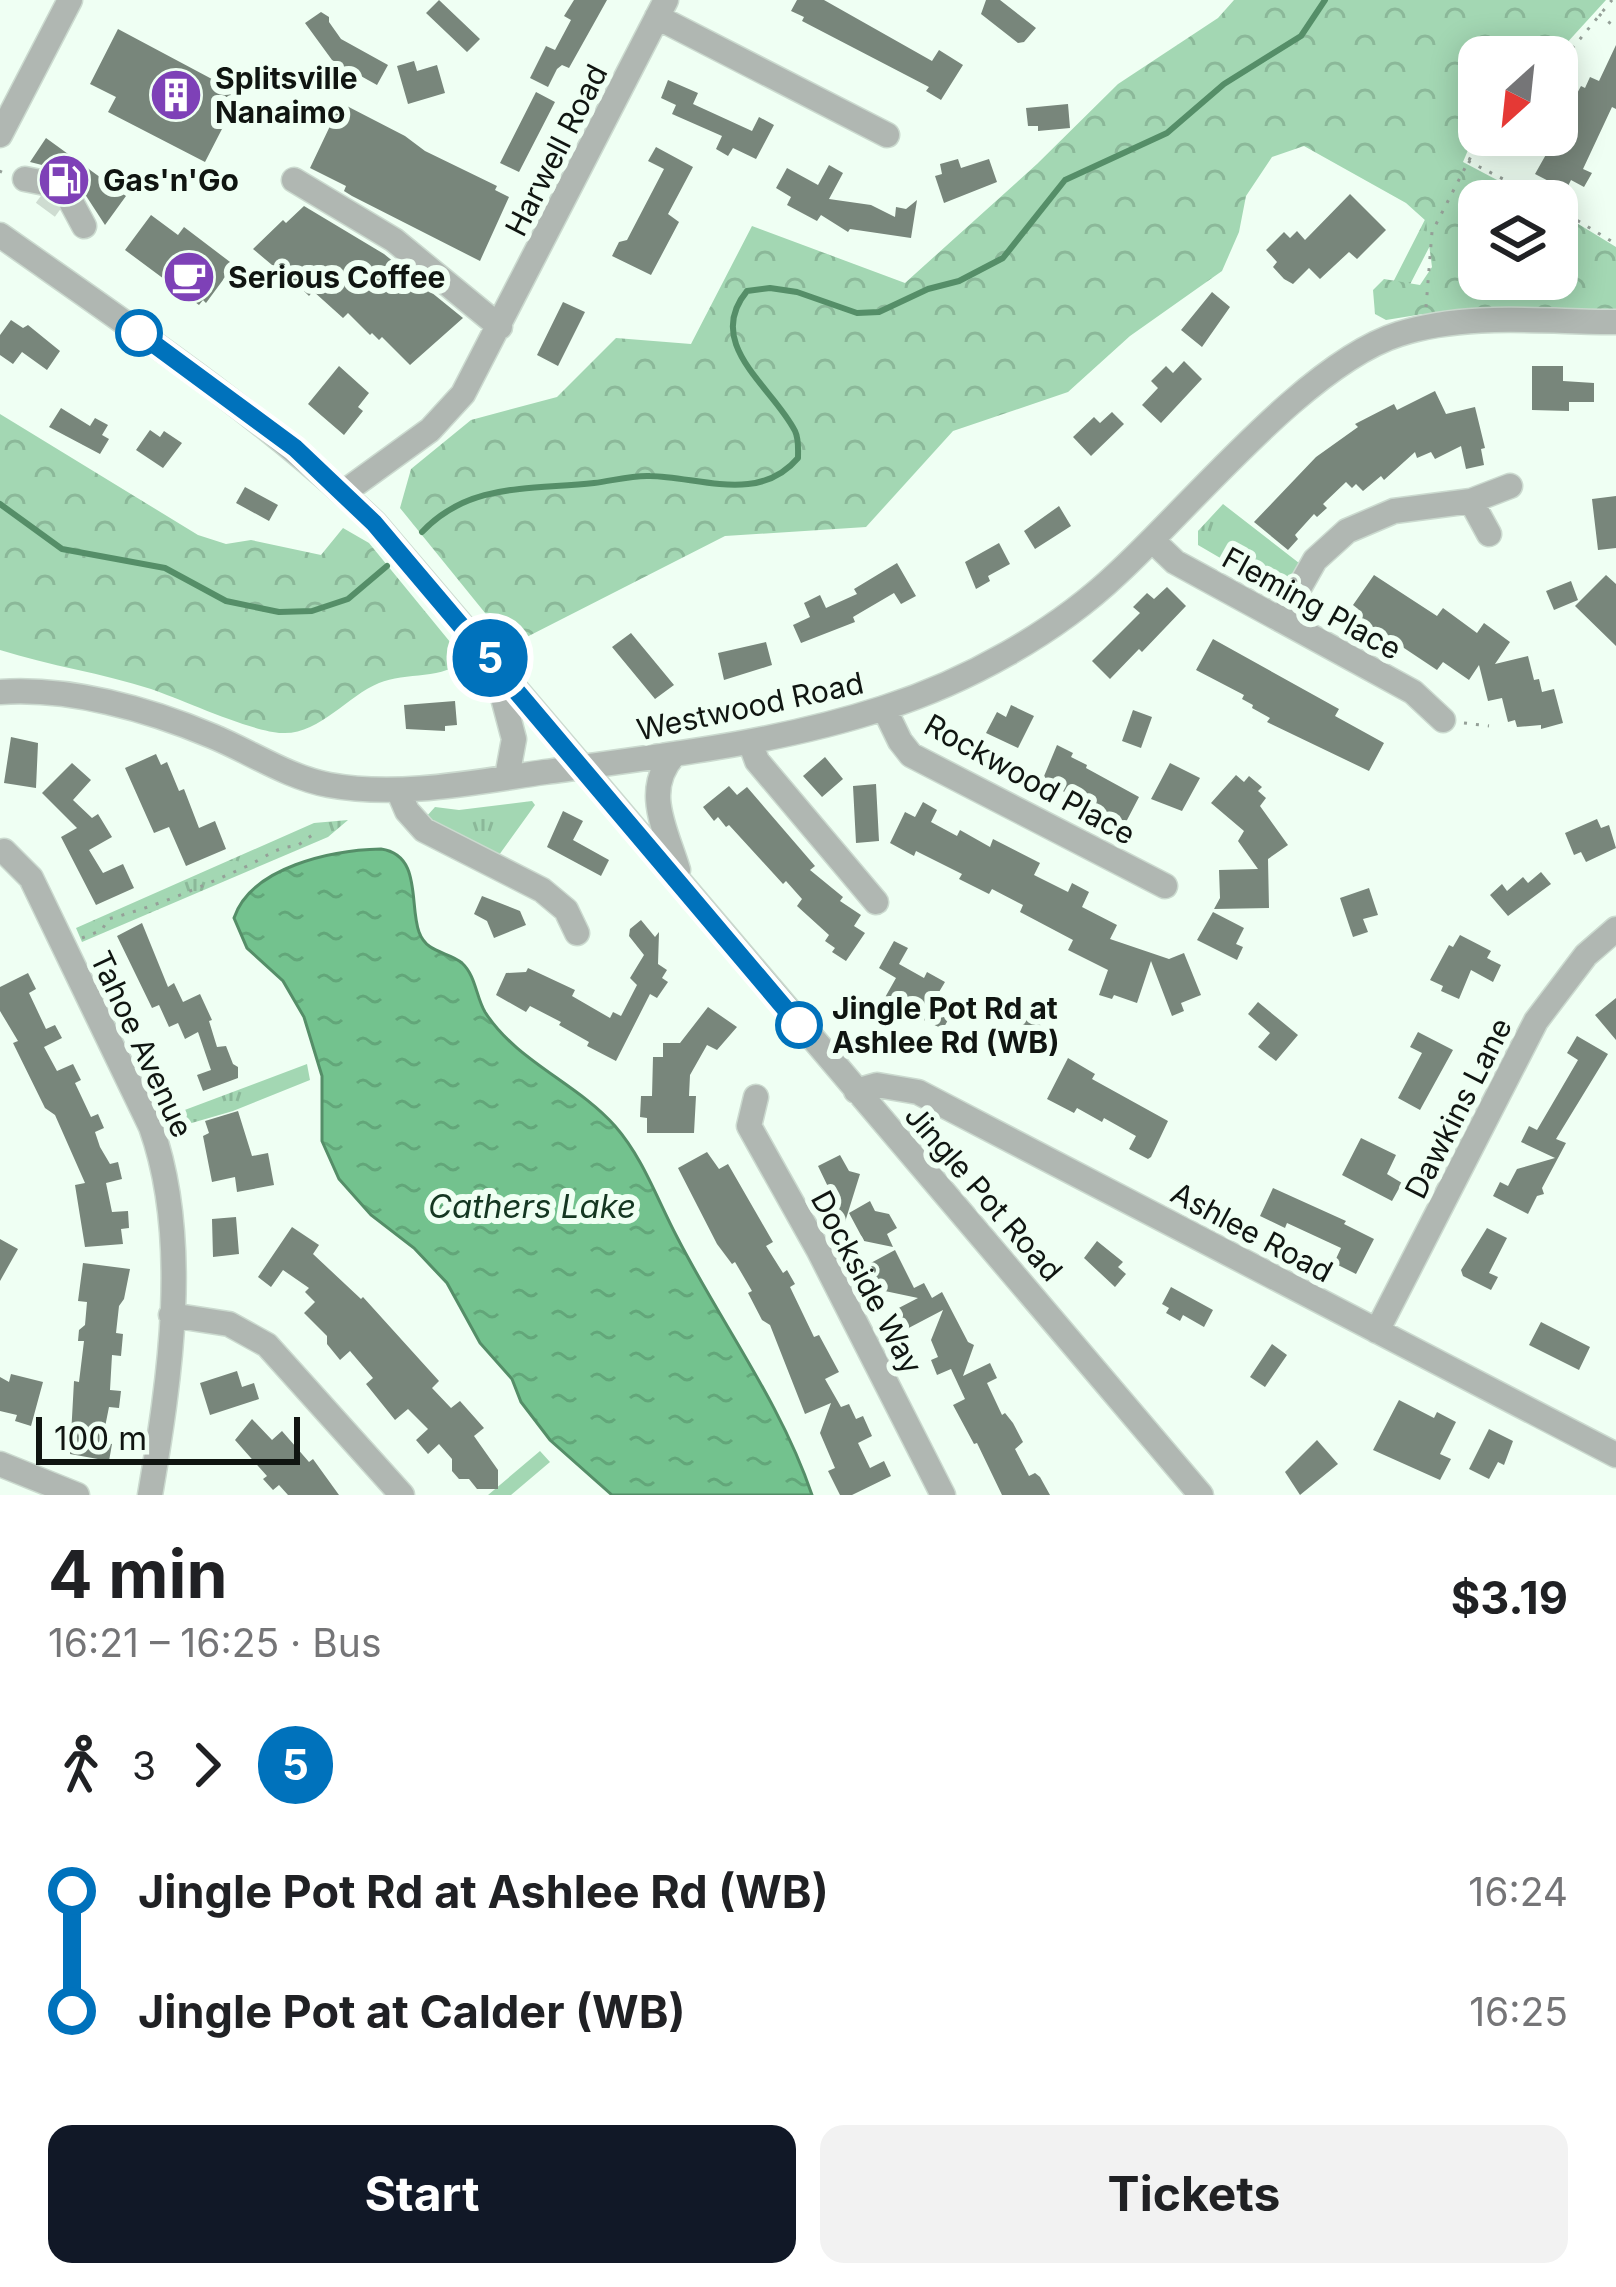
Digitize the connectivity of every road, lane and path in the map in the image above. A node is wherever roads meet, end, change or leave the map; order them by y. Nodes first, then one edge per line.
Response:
1 (70, 0) edge
2 (1612, 0) edge
3 (662, 9) edge
4 (1599, 14) junction
5 (1616, 28) edge
6 (1578, 40) edge
7 (0, 135) edge
8 (886, 135) dead end
9 (1471, 156) edge
10 (1468, 161) junction
11 (4, 164) dead end
12 (0, 173) edge
13 (294, 180) dead end
14 (1505, 180) edge
15 (1578, 221) edge
16 (0, 235) edge
17 (1616, 244) edge
18 (1616, 322) edge
19 (500, 327) junction
20 (1426, 327) junction
21 (1510, 486) dead end
22 (343, 493) junction
23 (1471, 501) junction
24 (1490, 534) dead end
25 (1152, 540) junction
26 (1281, 620) junction
27 (493, 661) junction
28 (0, 692) edge
29 (884, 708) junction
30 (1443, 719) dead end
31 (750, 742) junction
32 (674, 755) junction
33 (584, 767) junction
34 (507, 777) junction
35 (398, 790) junction
36 (316, 832) dead end
37 (4, 851) dead end
38 (683, 883) junction
39 (1165, 886) dead end
40 (876, 902) dead end
41 (1616, 929) edge
42 (577, 933) dead end
43 (78, 940) dead end
44 (856, 1091) junction
45 (756, 1097) dead end
46 (929, 1098) junction
47 (896, 1137) junction
48 (171, 1315) junction
49 (1377, 1331) junction
50 (1616, 1455) edge
51 (0, 1463) edge
52 (77, 1495) edge
53 (150, 1495) edge
54 (402, 1495) edge
55 (944, 1495) edge
56 (1202, 1495) edge

1 - 7 street
2 - 4 path
3 - 8 street
3 - 19 street, Harwell Road
4 - 5 path
4 - 6 path
9 - 10 path
10 - 14 path
10 - 20 path
11 - 12 path
13 - 19 street
15 - 17 path
16 - 22 street, Jingle Pot Road
18 - 20 street, Westwood Road
19 - 22 street, Harwell Road
20 - 25 street, Westwood Road
21 - 23 street
22 - 27 street, Jingle Pot Road
23 - 24 street
23 - 26 street
25 - 26 street, Fleming Place
25 - 29 street, Westwood Road
26 - 30 street, Fleming Place
27 - 33 street, Jingle Pot Road
27 - 34 street
28 - 35 street, Westwood Road
29 - 31 street, Westwood Road
29 - 39 street, Rockwood Place
31 - 32 street, Westwood Road
31 - 40 street
32 - 33 street, Westwood Road
32 - 38 street
33 - 34 street, Westwood Road
33 - 38 street, Jingle Pot Road
34 - 35 street, Westwood Road
35 - 42 street
36 - 43 path
37 - 48 street, Tahoe Avenue
38 - 44 street, Jingle Pot Road
41 - 49 street, Dawkins Lane
44 - 46 street, Ashlee Road
44 - 47 street, Jingle Pot Road
45 - 55 street, Dockside Way
46 - 47 street
46 - 49 street, Ashlee Road
47 - 56 street, Jingle Pot Road
48 - 53 street, Tahoe Avenue
48 - 54 street
49 - 50 street, Ashlee Road
51 - 52 street

